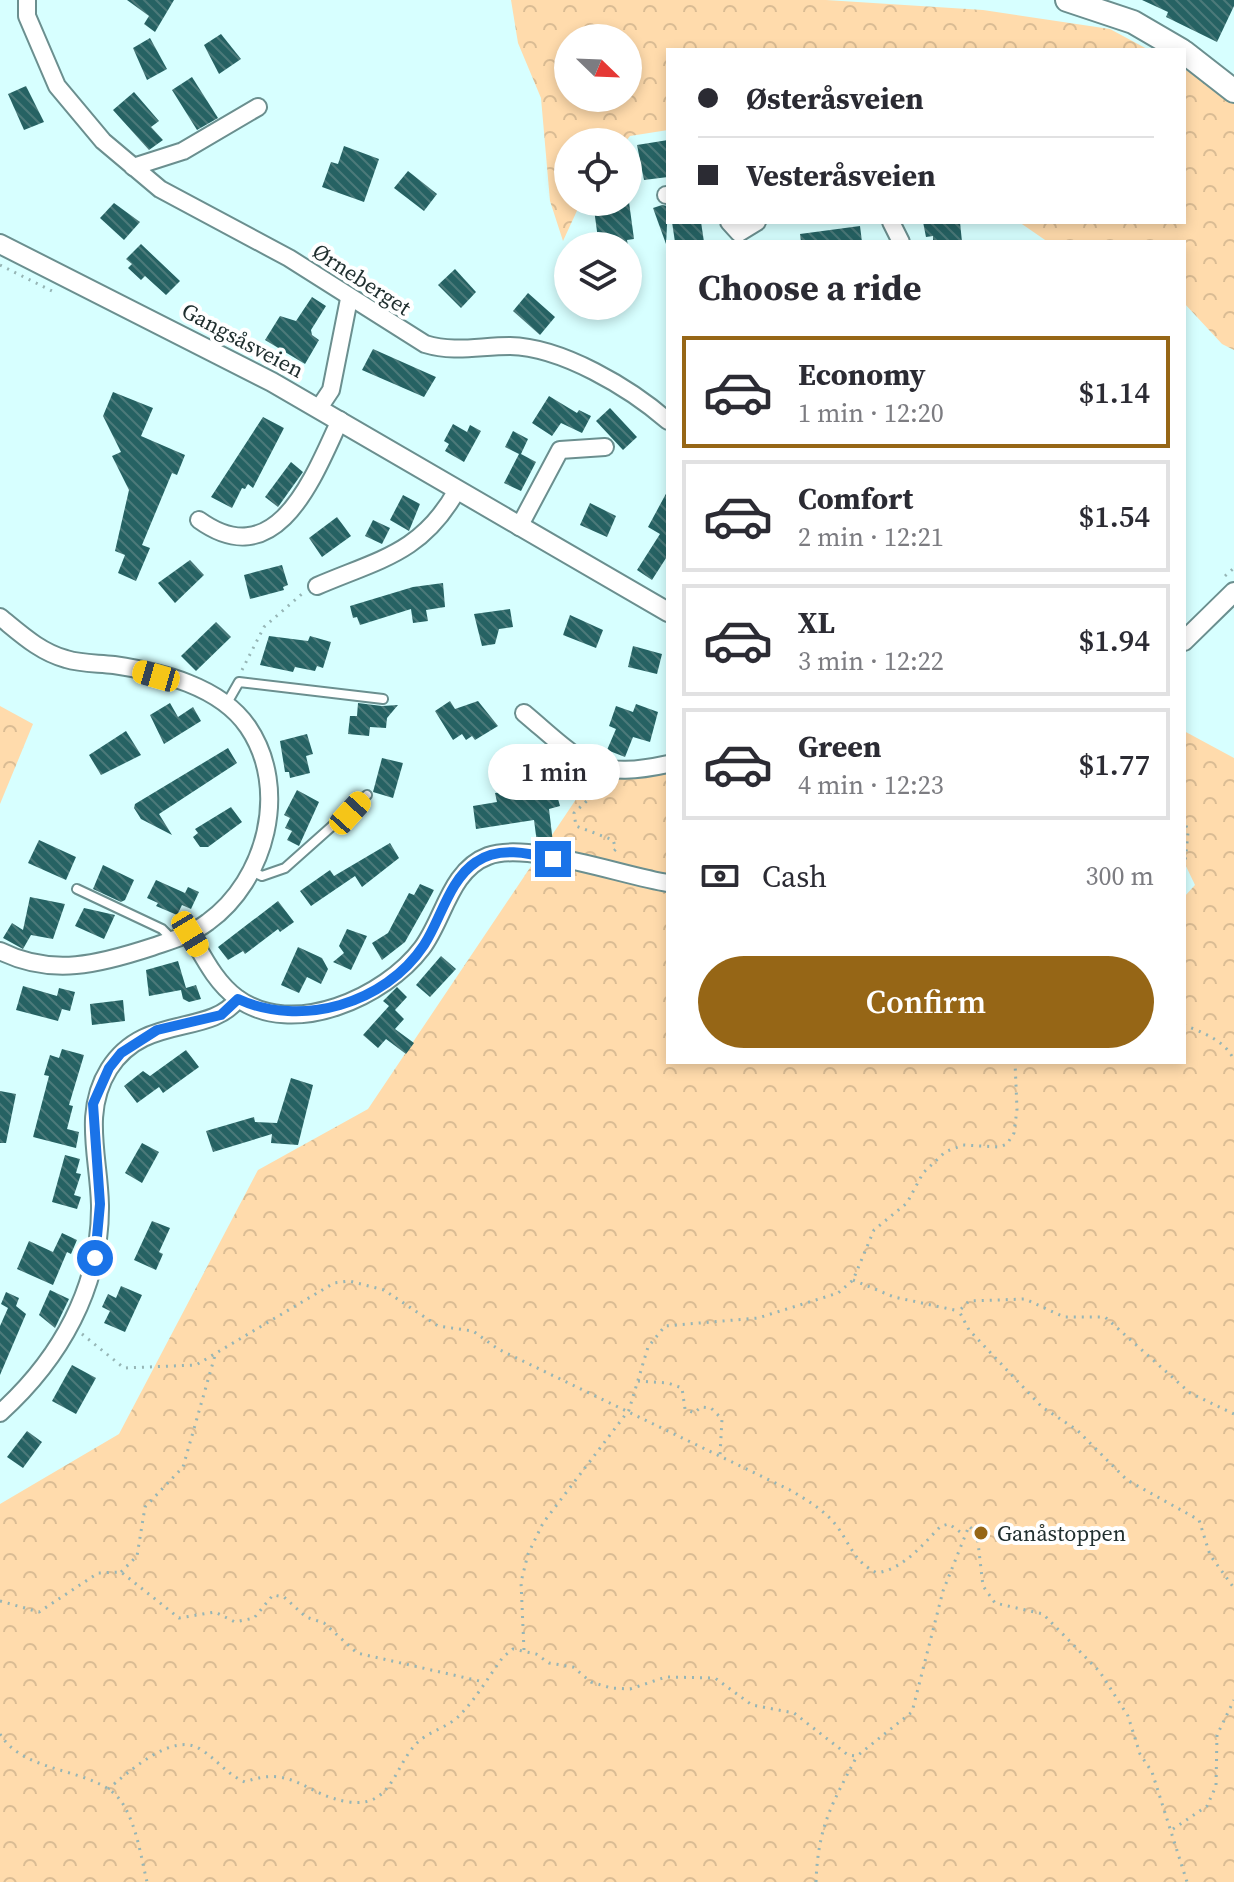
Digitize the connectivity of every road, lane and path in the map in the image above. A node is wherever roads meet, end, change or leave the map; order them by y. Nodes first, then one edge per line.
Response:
1 (27, 0) edge
2 (1067, 0) edge
3 (1177, 48) edge
4 (1186, 54) edge
5 (1234, 91) edge
6 (258, 107) dead end
7 (133, 167) junction
8 (0, 244) edge
9 (349, 299) junction
10 (319, 408) junction
11 (666, 419) edge
12 (340, 420) junction
13 (605, 447) dead end
14 (457, 490) junction
15 (199, 520) dead end
16 (519, 527) junction
17 (317, 586) joint
18 (1234, 592) edge
19 (666, 611) edge
20 (0, 617) edge
21 (1186, 639) edge
22 (239, 682) junction
23 (383, 699) dead end
24 (227, 703) junction
25 (524, 713) dead end
26 (666, 764) edge
27 (596, 768) junction
28 (367, 795) dead end
29 (1186, 826) edge
30 (1186, 852) edge
31 (596, 868) junction
32 (251, 871) junction
33 (666, 883) edge
34 (77, 889) dead end
35 (190, 934) junction
36 (173, 940) junction
37 (0, 951) edge
38 (238, 999) junction
39 (1186, 1026) edge
40 (1233, 1053) edge
41 (1234, 1061) edge
42 (1015, 1064) edge
43 (853, 1280) junction
44 (959, 1311) junction
45 (72, 1325) junction
46 (216, 1352) junction
47 (636, 1381) junction
48 (629, 1410) junction
49 (0, 1413) edge
50 (1234, 1414) edge
51 (720, 1455) junction
52 (963, 1534) junction
53 (121, 1572) junction
54 (1234, 1588) edge
55 (0, 1601) edge
56 (524, 1650) junction
57 (484, 1682) junction
58 (1234, 1700) edge
59 (0, 1734) edge
60 (857, 1756) junction
61 (108, 1789) junction
62 (1172, 1829) junction
63 (147, 1882) edge
64 (816, 1882) edge
65 (1187, 1882) edge

1 - 7 street, Ørneberget
2 - 3 main road
4 - 5 main road
6 - 7 street
7 - 9 street, Ørneberget
8 - 10 street, Gangsåsveien
9 - 10 street
9 - 11 street, Ørneberget
10 - 12 street, Gangsåsveien
12 - 14 street, Gangsåsveien
12 - 15 street
13 - 16 street
14 - 16 street, Gangsåsveien
14 - 17 street
16 - 19 street, Gangsåsveien
17 - 22 path
18 - 21 street
20 - 24 street
22 - 23 lane
22 - 24 lane
24 - 32 street
25 - 27 street
26 - 27 street
27 - 31 path
28 - 32 lane
29 - 30 path
31 - 33 street
31 - 38 street
32 - 35 street
34 - 36 lane
35 - 36 street
35 - 38 street
36 - 37 street
38 - 45 street
39 - 40 path
40 - 41 path
42 - 43 path
43 - 44 path
43 - 47 path
44 - 50 path
44 - 54 path
45 - 46 path
45 - 49 street
46 - 48 path
46 - 53 path
47 - 48 path
47 - 51 path
48 - 51 path
48 - 56 path
51 - 52 path
52 - 60 path
52 - 62 path
53 - 55 path
53 - 57 path
56 - 57 path
56 - 60 path
57 - 61 path
58 - 62 path
59 - 61 path
60 - 64 path
61 - 63 path
62 - 65 path

